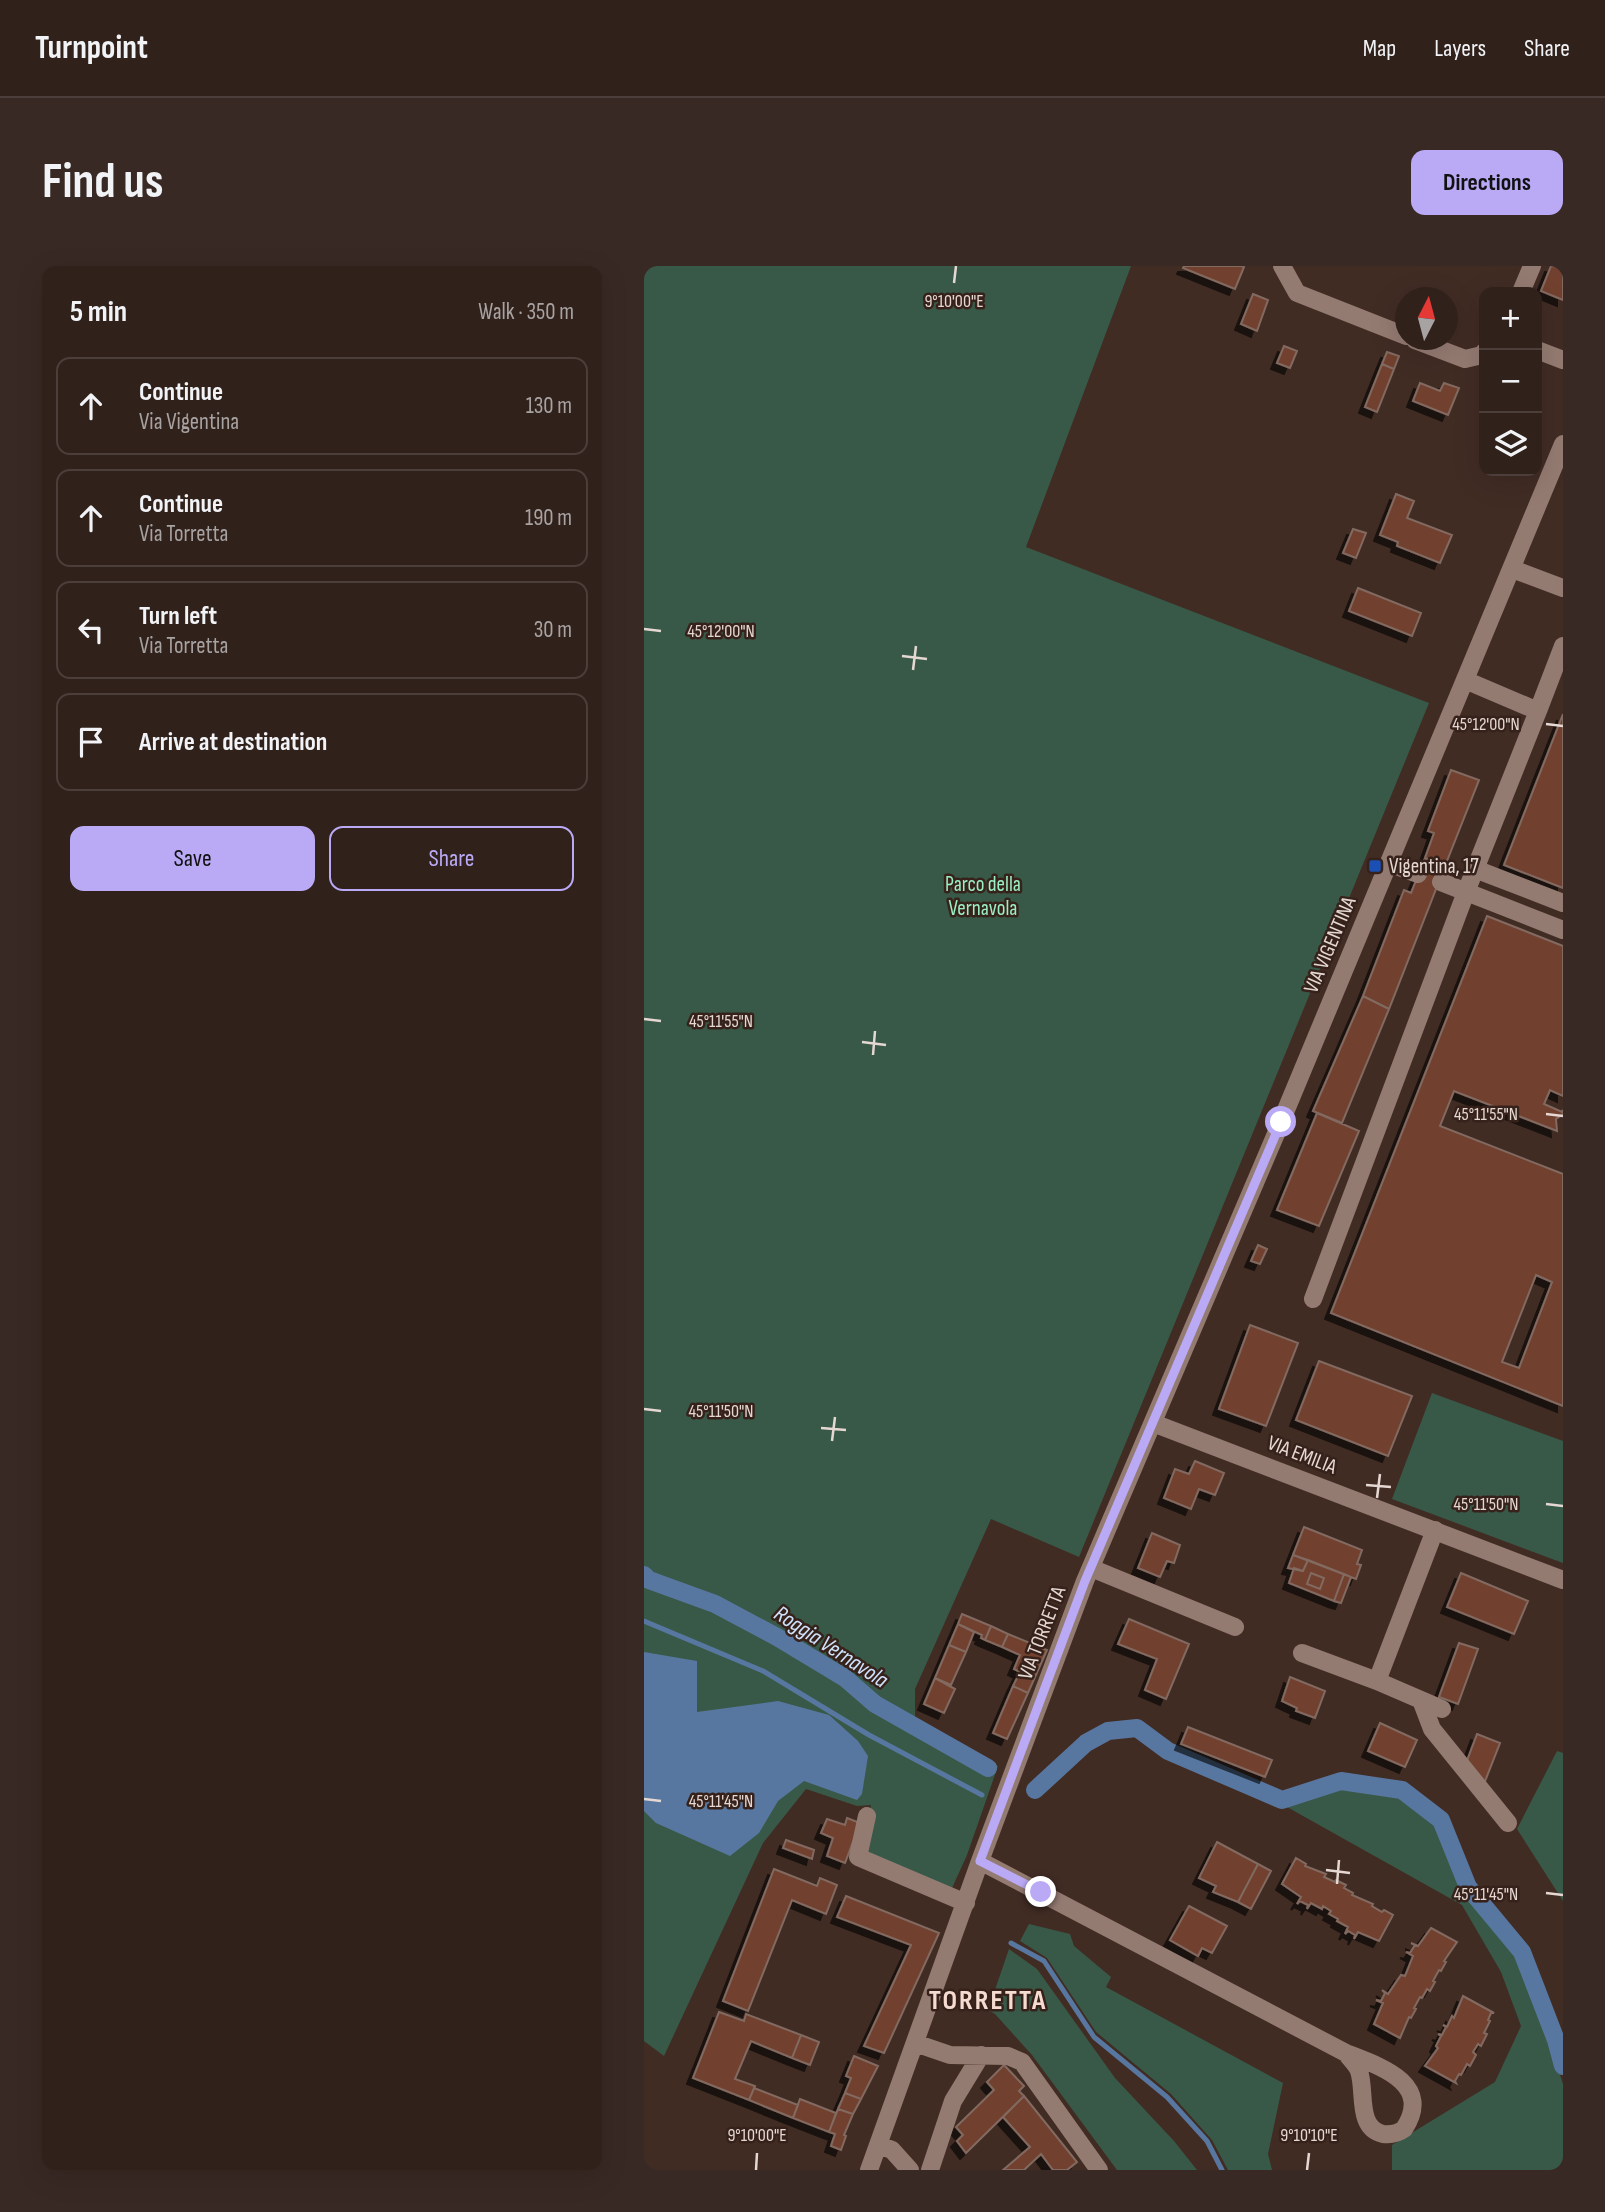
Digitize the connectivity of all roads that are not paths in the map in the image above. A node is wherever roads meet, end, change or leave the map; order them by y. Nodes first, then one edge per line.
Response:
1 (1282, 266) edge
2 (1532, 266) edge
3 (1523, 287) edge
4 (1395, 332) edge
5 (1441, 350) edge
6 (1542, 352) edge
7 (1479, 356) edge
8 (1563, 360) edge
9 (1563, 444) edge
10 (1512, 569) junction
11 (1563, 588) edge
12 (1563, 646) edge
13 (1465, 680) junction
14 (1557, 680) edge
15 (1538, 711) junction
16 (1389, 863) junction
17 (1475, 869) junction
18 (1418, 874) dead end
19 (1441, 882) dead end
20 (1466, 892) junction
21 (1563, 903) edge
22 (1563, 930) edge
23 (1313, 1299) dead end
24 (1153, 1423) junction
25 (1435, 1530) junction
26 (1091, 1568) junction
27 (1563, 1580) edge
28 (1235, 1627) dead end
29 (1302, 1653) dead end
30 (1377, 1681) junction
31 (1421, 1700) junction
32 (1442, 1709) dead end
33 (867, 1816) dead end
34 (1508, 1823) dead end
35 (980, 1861) junction
36 (966, 1903) junction
37 (915, 2043) junction
38 (1346, 2053) junction
39 (981, 2055) junction
40 (1394, 2075) junction
41 (1364, 2104) junction
42 (879, 2145) junction
43 (869, 2170) edge
44 (910, 2170) edge
45 (930, 2170) edge
46 (1099, 2170) edge

1 - 4 street
2 - 3 street
5 - 7 street
6 - 8 street
9 - 10 street, VIA VIGENTINA
10 - 11 street
10 - 13 street, VIA VIGENTINA
12 - 14 street
13 - 15 street
13 - 16 street, VIA VIGENTINA
14 - 15 street
15 - 17 street
16 - 18 street
16 - 24 street, VIA VIGENTINA
17 - 20 street
17 - 21 street
19 - 20 street
20 - 22 street
20 - 23 street
24 - 25 street, VIA EMILIA
24 - 26 street, VIA TORRETTA
25 - 27 street, VIA EMILIA
25 - 30 street
26 - 28 street
26 - 35 street, VIA TORRETTA
29 - 30 street
30 - 31 street
31 - 32 street
31 - 34 street
33 - 36 street
35 - 36 street, VIA TORRETTA
35 - 38 street
36 - 37 street, VIA TORRETTA
37 - 39 street
37 - 42 street, VIA TORRETTA
38 - 40 street
38 - 41 street
39 - 45 street
39 - 46 street
40 - 41 street
40 - 41 street
42 - 43 street, VIA TORRETTA
42 - 44 street

